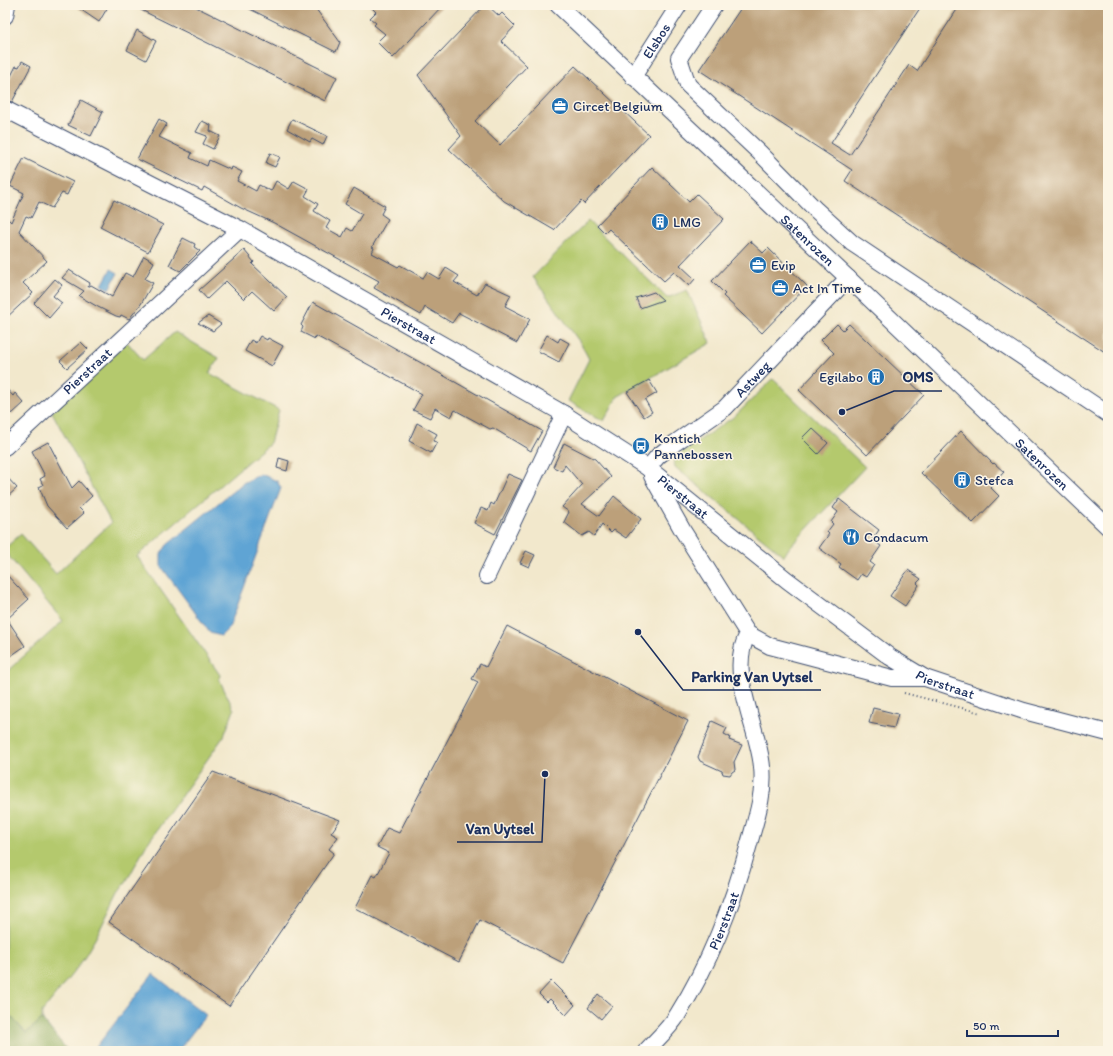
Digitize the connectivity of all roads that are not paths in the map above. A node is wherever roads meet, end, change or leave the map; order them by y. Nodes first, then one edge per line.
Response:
1 (7, 5) edge
2 (558, 5) edge
3 (680, 5) edge
4 (714, 5) edge
5 (5, 16) edge
6 (633, 76) junction
7 (5, 109) edge
8 (240, 229) junction
9 (848, 278) junction
10 (564, 414) junction
11 (1108, 414) edge
12 (5, 447) edge
13 (648, 468) junction
14 (1108, 527) edge
15 (487, 576) dead end
16 (748, 634) junction
17 (925, 678) junction
18 (1108, 732) edge
19 (646, 1051) edge

1 - 5 street
2 - 6 street, Satenrozen
3 - 6 street, Elsbos
4 - 11 street
6 - 9 street, Satenrozen
7 - 8 street, Pierstraat
8 - 10 street, Pierstraat
8 - 12 street, Pierstraat
9 - 13 street, Astweg
9 - 14 street, Satenrozen
10 - 13 street, Pierstraat
10 - 15 street
13 - 16 street
13 - 17 street, Pierstraat
16 - 17 street
16 - 19 street, Pierstraat
17 - 18 street, Pierstraat

